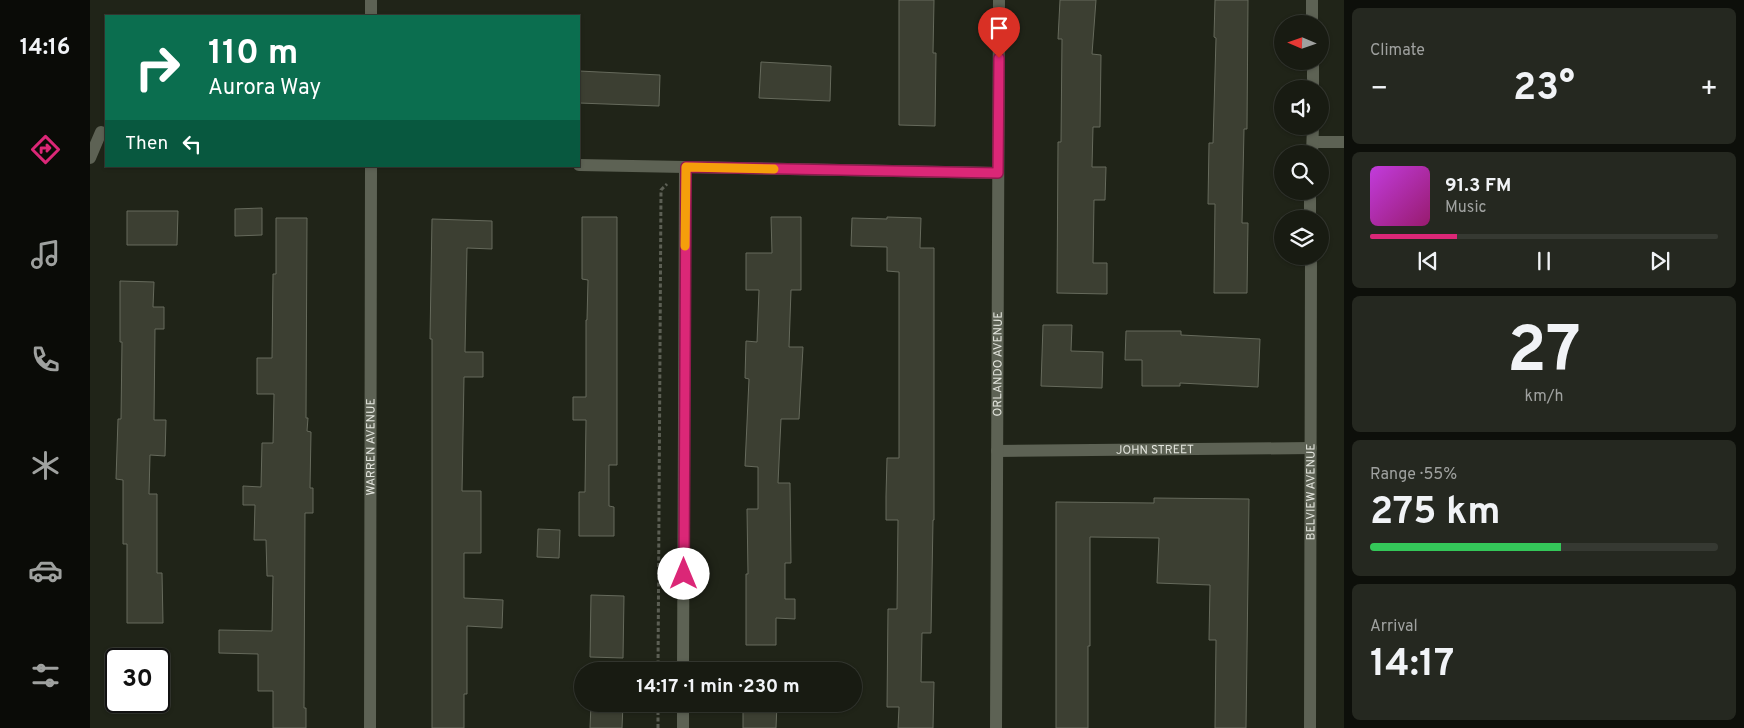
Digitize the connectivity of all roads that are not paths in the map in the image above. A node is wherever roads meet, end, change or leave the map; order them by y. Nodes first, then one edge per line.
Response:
1 (371, 0) edge
2 (999, 0) edge
3 (1312, 0) edge
4 (371, 15) edge
5 (1312, 15) edge
6 (99, 131) edge
7 (1344, 142) edge
8 (1328, 145) edge
9 (90, 158) edge
10 (580, 165) edge
11 (372, 167) edge
12 (686, 167) junction
13 (998, 173) junction
14 (1310, 265) edge
15 (1311, 448) junction
16 (997, 451) junction
17 (683, 662) edge
18 (683, 712) edge
19 (370, 728) edge
20 (683, 728) edge
21 (996, 728) edge
22 (1310, 728) edge

1 - 4 street
2 - 13 street, ORLANDO AVENUE
3 - 5 street
6 - 9 street
7 - 8 street
10 - 12 street
11 - 19 street, WARREN AVENUE
12 - 13 street
12 - 17 street
13 - 16 street, ORLANDO AVENUE
14 - 15 street, BELVIEW AVENUE
15 - 16 street, JOHN STREET
15 - 22 street, BELVIEW AVENUE
16 - 21 street, ORLANDO AVENUE
18 - 20 street

